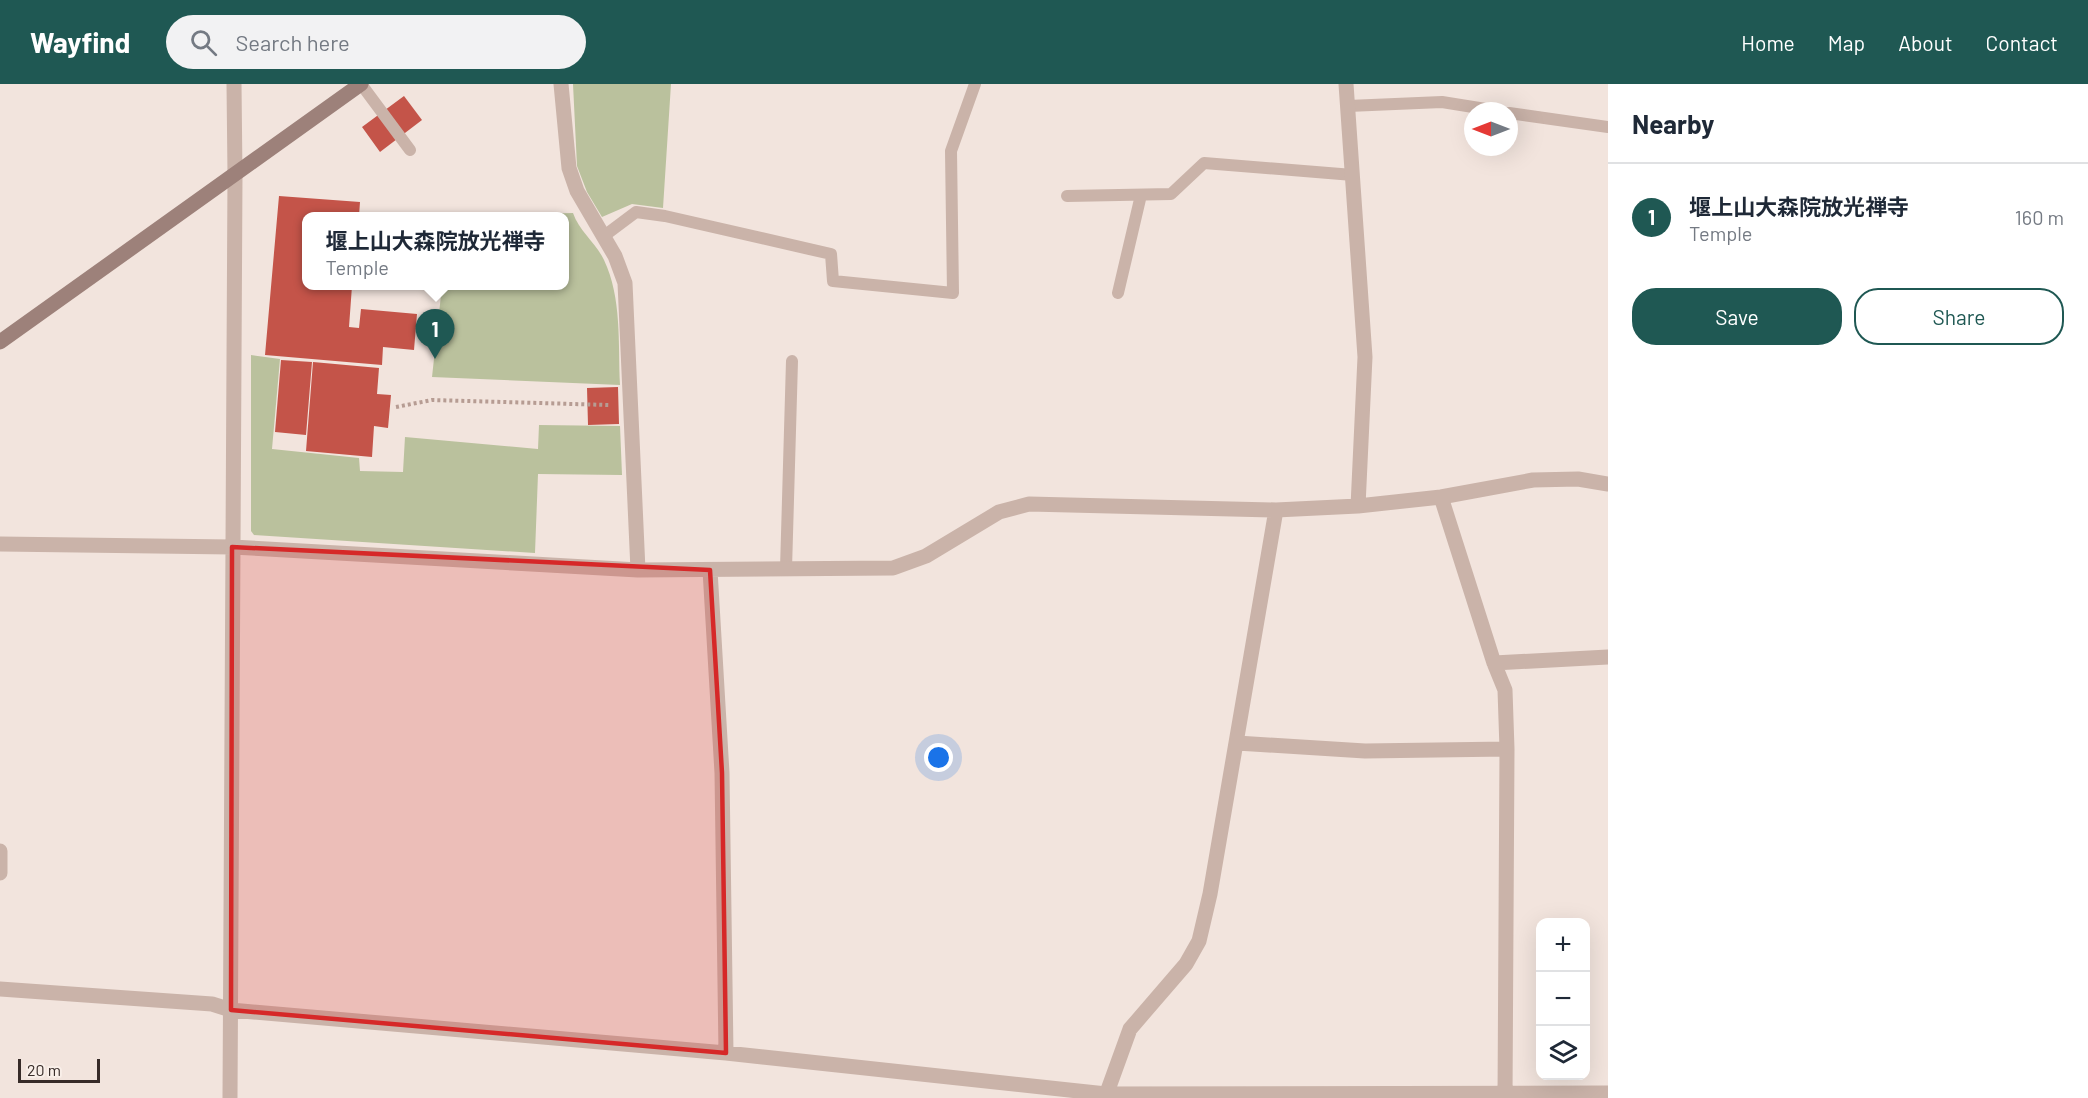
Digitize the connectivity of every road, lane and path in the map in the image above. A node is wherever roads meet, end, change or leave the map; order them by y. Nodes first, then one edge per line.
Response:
1 (234, 84) edge
2 (361, 84) edge
3 (561, 84) edge
4 (975, 84) edge
5 (1346, 84) edge
6 (1348, 106) junction
7 (1464, 106) edge
8 (1518, 114) edge
9 (1608, 127) edge
10 (410, 150) dead end
11 (235, 175) junction
12 (1353, 175) junction
13 (1141, 195) junction
14 (1067, 196) dead end
15 (604, 236) junction
16 (1118, 293) dead end
17 (2, 337) edge
18 (792, 361) dead end
19 (631, 406) junction
20 (396, 407) dead end
21 (1608, 484) edge
22 (1441, 497) junction
23 (1358, 506) junction
24 (1276, 510) junction
25 (0, 544) edge
26 (232, 547) junction
27 (786, 569) junction
28 (638, 570) junction
29 (710, 570) junction
30 (1608, 657) edge
31 (1494, 663) junction
32 (1237, 743) junction
33 (1507, 749) junction
34 (0, 851) edge
35 (0, 873) edge
36 (0, 989) edge
37 (231, 1010) junction
38 (726, 1053) junction
39 (1608, 1093) edge
40 (1505, 1095) edge
41 (1106, 1096) edge
42 (230, 1098) edge

1 - 11 street
2 - 10 lane
2 - 11 street
3 - 15 street
4 - 15 lane
5 - 6 street
6 - 7 lane
6 - 12 street
8 - 9 lane
11 - 17 street
11 - 26 street
12 - 13 lane
12 - 23 street
13 - 14 lane
13 - 16 lane
15 - 19 street
18 - 27 lane
19 - 20 path
19 - 28 street
21 - 22 street
22 - 23 street
22 - 31 street
23 - 24 street
24 - 27 street
24 - 32 street
25 - 26 street
26 - 28 street
26 - 37 street
27 - 29 street
28 - 29 street
29 - 38 street
30 - 31 street
31 - 33 street
32 - 33 street
32 - 41 street
33 - 40 street
34 - 35 street
36 - 37 street
37 - 38 street
37 - 42 street
38 - 41 street
39 - 40 street
40 - 41 street

